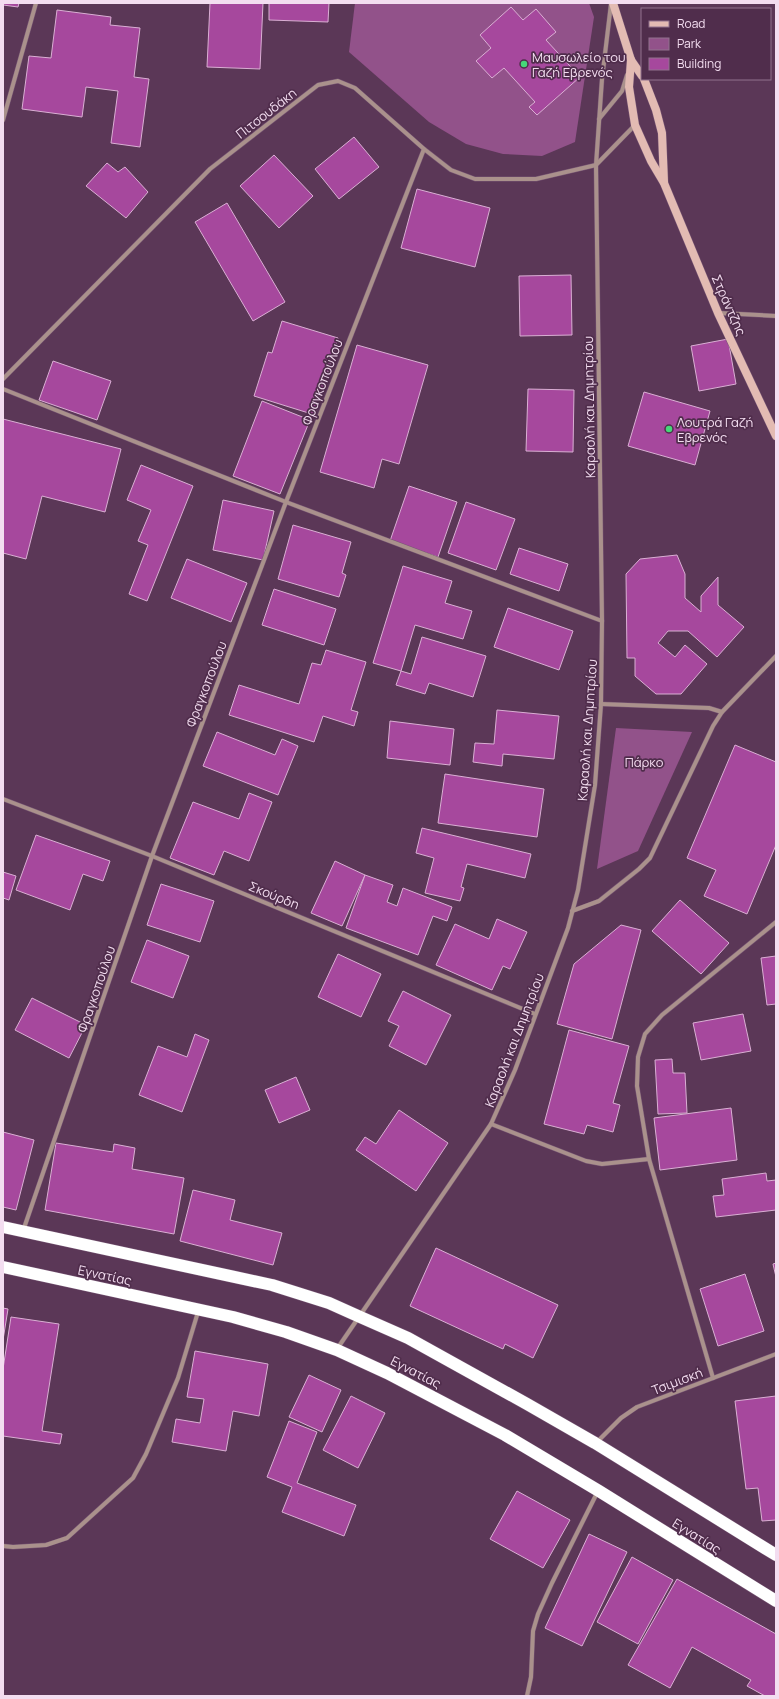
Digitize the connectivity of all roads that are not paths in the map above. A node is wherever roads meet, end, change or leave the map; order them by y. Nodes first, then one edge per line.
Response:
1 (36, 3) edge
2 (612, 3) edge
3 (630, 60) junction
4 (641, 75) edge
5 (644, 80) edge
6 (599, 119) junction
7 (3, 120) edge
8 (635, 125) junction
9 (424, 149) junction
10 (596, 165) junction
11 (664, 183) junction
12 (718, 313) junction
13 (776, 316) edge
14 (3, 379) edge
15 (3, 389) edge
16 (776, 436) edge
17 (286, 502) junction
18 (602, 622) junction
19 (776, 656) edge
20 (601, 704) junction
21 (722, 712) junction
22 (3, 799) edge
23 (152, 856) junction
24 (572, 911) junction
25 (776, 922) edge
26 (535, 1014) junction
27 (492, 1124) junction
28 (649, 1159) junction
29 (3, 1228) edge
30 (23, 1232) junction
31 (3, 1267) edge
32 (199, 1309) junction
33 (358, 1316) junction
34 (337, 1350) junction
35 (776, 1354) edge
36 (713, 1378) junction
37 (595, 1443) junction
38 (599, 1491) junction
39 (3, 1546) edge
40 (776, 1555) edge
41 (776, 1601) edge
42 (527, 1696) edge

1 - 7 street
2 - 3 street, Στράντζης
2 - 6 street, Καραολή και Δημητρίου
3 - 4 street, Στράντζης
3 - 6 street
3 - 8 street, Στράντζης
5 - 11 street, Στράντζης
6 - 10 street, Καραολή και Δημητρίου
8 - 10 street
8 - 11 street, Στράντζης
9 - 10 street, Πιτσουδάκη
9 - 14 street, Πιτσουδάκη
9 - 17 street, Φραγκοπούλου
10 - 18 street, Καραολή και Δημητρίου
11 - 12 street, Στράντζης
12 - 13 street
12 - 16 street, Στράντζης
15 - 17 street
17 - 18 street
17 - 23 street, Φραγκοπούλου
18 - 20 street, Καραολή και Δημητρίου
19 - 21 street
20 - 21 street
20 - 24 street, Καραολή και Δημητρίου
21 - 24 street
22 - 23 street, Σκούρδη
23 - 26 street, Σκούρδη
23 - 30 street, Φραγκοπούλου
24 - 26 street, Καραολή και Δημητρίου
25 - 28 street
26 - 27 street, Καραολή και Δημητρίου
27 - 28 street
27 - 33 street, Καραολή και Δημητρίου
28 - 36 street
29 - 30 highway, Εγνατίας
30 - 33 highway, Εγνατίας
31 - 32 highway, Εγνατίας
32 - 34 highway, Εγνατίας
32 - 39 street
33 - 34 street, Καραολή και Δημητρίου
33 - 37 highway, Εγνατίας
34 - 38 highway, Εγνατίας
35 - 36 street, Τσιμισκή
36 - 37 street, Τσιμισκή
37 - 40 highway, Εγνατίας
38 - 41 highway, Εγνατίας
38 - 42 street

